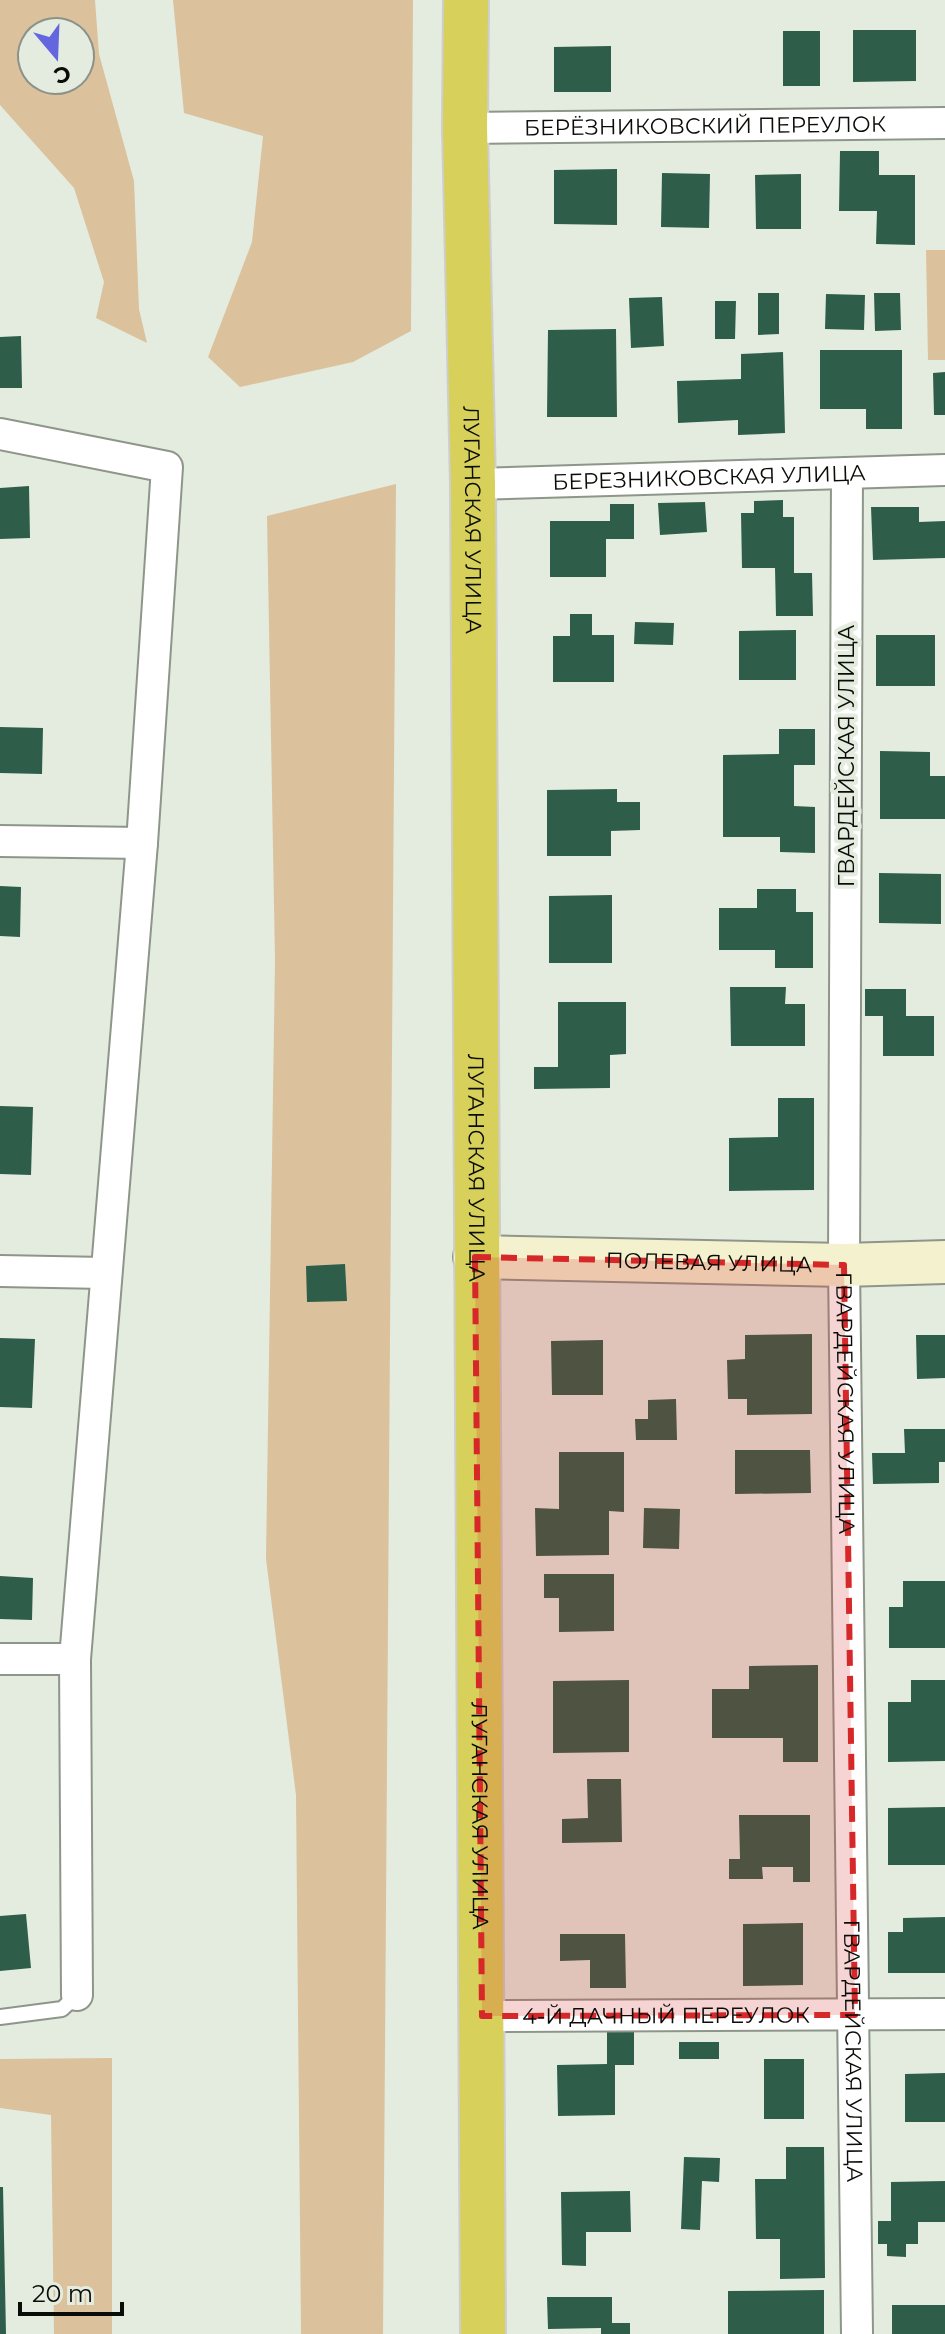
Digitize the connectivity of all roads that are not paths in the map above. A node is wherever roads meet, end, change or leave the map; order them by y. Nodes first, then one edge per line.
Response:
1 (466, 0) edge
2 (945, 123) edge
3 (465, 128) junction
4 (0, 434) edge
5 (945, 470) edge
6 (847, 473) junction
7 (473, 484) junction
8 (0, 841) edge
9 (142, 843) junction
10 (475, 1257) junction
11 (945, 1262) edge
12 (844, 1265) junction
13 (0, 1271) edge
14 (105, 1273) junction
15 (0, 1659) edge
16 (75, 1659) junction
17 (77, 1995) joint
18 (945, 2014) edge
19 (855, 2015) junction
20 (482, 2016) junction
21 (0, 2017) edge
22 (483, 2334) edge
23 (857, 2334) edge

1 - 3 highway, ЛУГАНСКАЯ УЛИЦА
2 - 3 street, БЕРЁЗНИКОВСКИЙ ПЕРЕУЛОК
3 - 7 highway, ЛУГАНСКАЯ УЛИЦА
4 - 9 street
5 - 6 street, БЕРЕЗНИКОВСКАЯ УЛИЦА
6 - 7 street, БЕРЕЗНИКОВСКАЯ УЛИЦА
6 - 12 street, ГВАРДЕЙСКАЯ УЛИЦА
7 - 10 highway, ЛУГАНСКАЯ УЛИЦА
8 - 9 street
9 - 14 street
10 - 12 street, ПОЛЕВАЯ УЛИЦА
10 - 20 highway, ЛУГАНСКАЯ УЛИЦА
11 - 12 street, ПОЛЕВАЯ УЛИЦА
12 - 19 street, ГВАРДЕЙСКАЯ УЛИЦА
13 - 14 street
14 - 16 street
15 - 16 street
16 - 17 street
17 - 21 lane
18 - 19 street, 4-Й ДАЧНЫЙ ПЕРЕУЛОК
19 - 20 street, 4-Й ДАЧНЫЙ ПЕРЕУЛОК
19 - 23 street, ГВАРДЕЙСКАЯ УЛИЦА
20 - 22 highway, ЛУГАНСКАЯ УЛИЦА

